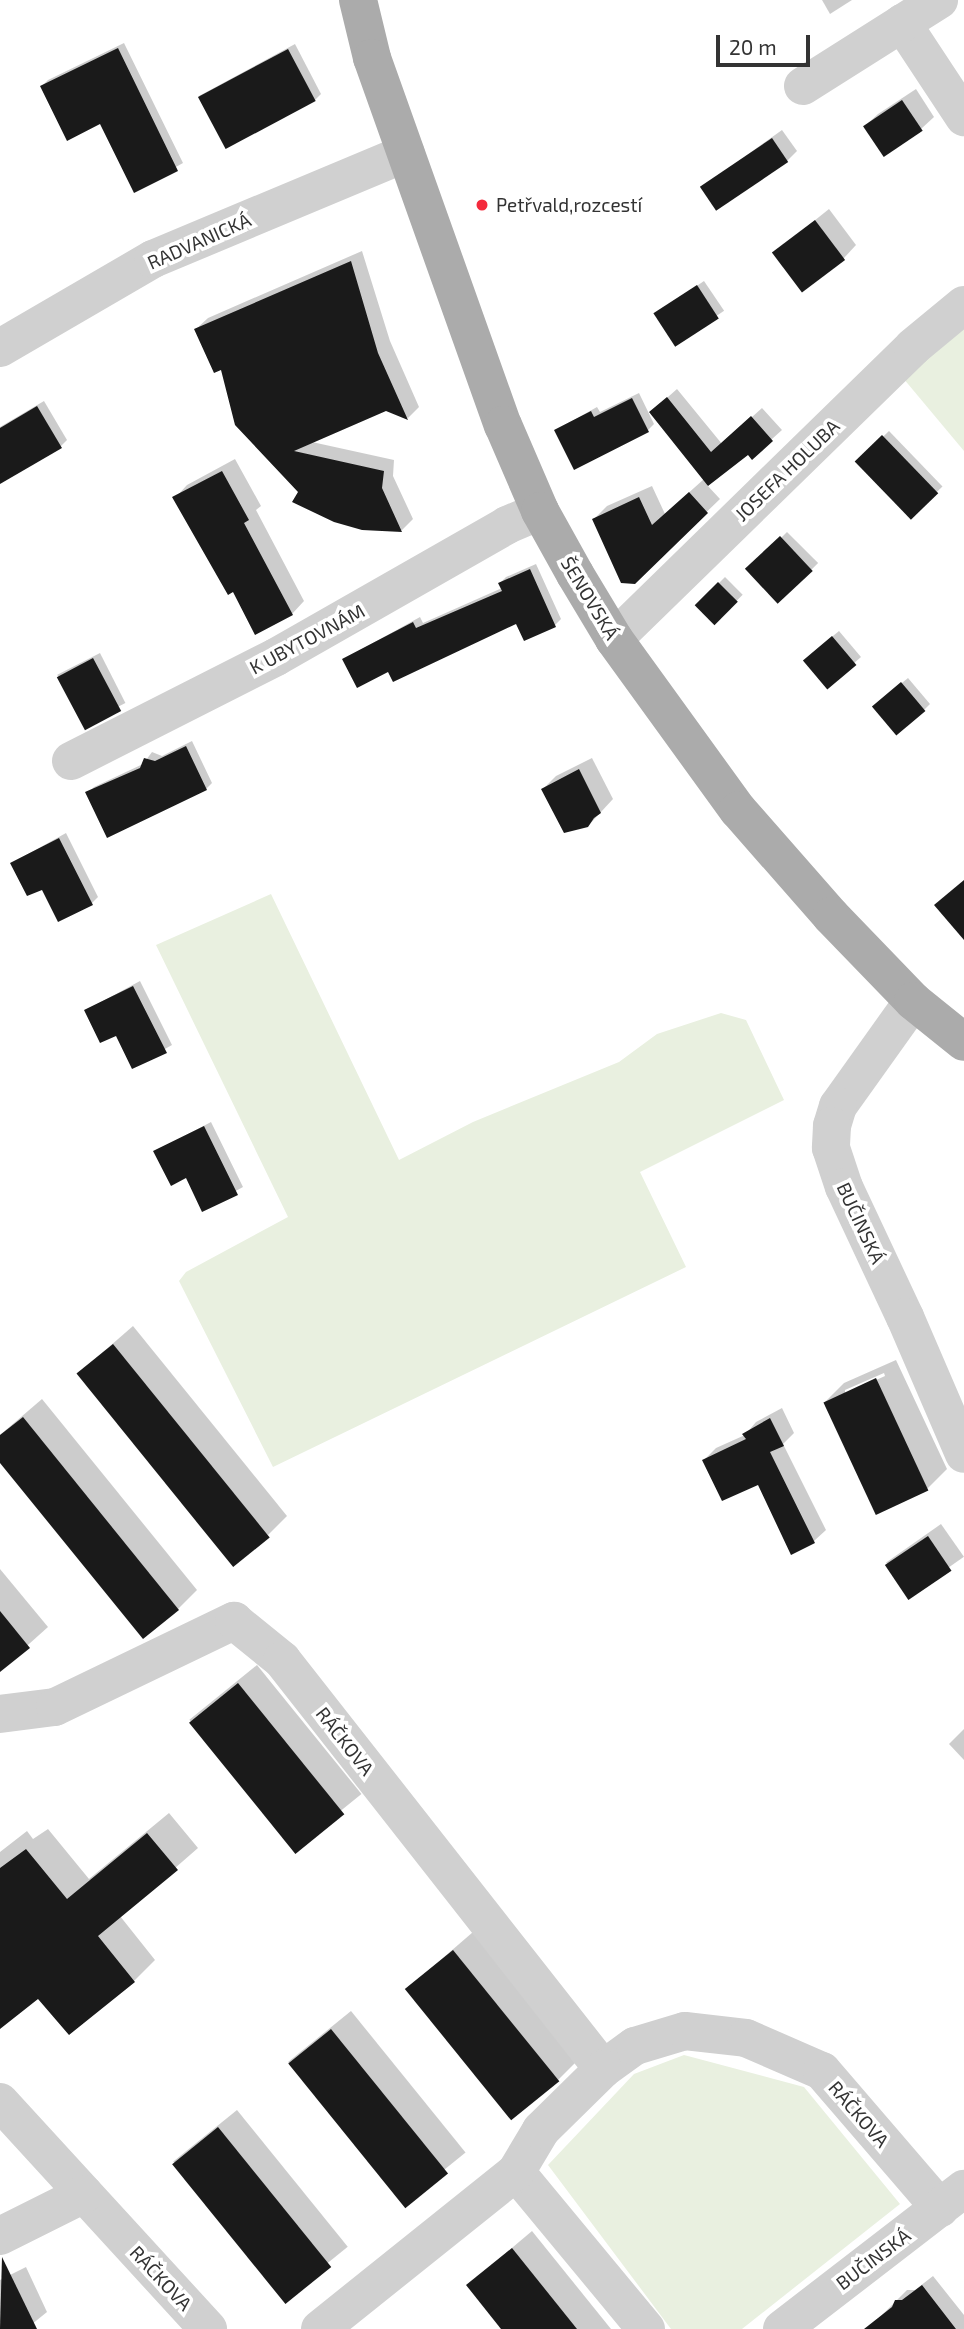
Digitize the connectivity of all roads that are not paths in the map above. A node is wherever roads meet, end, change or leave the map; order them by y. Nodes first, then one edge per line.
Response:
1 (331, 0) edge
2 (358, 0) edge
3 (940, 0) edge
4 (902, 23) junction
5 (372, 58) junction
6 (803, 86) dead end
7 (964, 117) edge
8 (406, 153) junction
9 (964, 305) edge
10 (0, 348) edge
11 (540, 511) junction
12 (614, 639) junction
13 (71, 761) dead end
14 (913, 1001) junction
15 (964, 1042) edge
16 (964, 1454) edge
17 (0, 1714) edge
18 (603, 2070) junction
19 (0, 2102) edge
20 (516, 2172) junction
21 (84, 2194) junction
22 (952, 2198) edge
23 (0, 2236) edge
24 (208, 2329) edge
25 (320, 2329) edge
26 (646, 2329) edge
27 (782, 2329) edge

1 - 5 main road
2 - 5 main road
3 - 4 street
4 - 6 street
4 - 7 street
5 - 8 main road, ŠENOVSKÁ
8 - 10 street, RADVANICKÁ
8 - 11 main road, ŠENOVSKÁ
9 - 12 street, JOSEFA HOLUBA
11 - 12 main road, ŠENOVSKÁ
11 - 13 street, K UBYTOVNÁM
12 - 14 main road, ŠENOVSKÁ
14 - 15 main road, ŠENOVSKÁ
14 - 16 street, BUČINSKÁ
17 - 18 street, RÁČKOVA
18 - 20 street, RÁČKOVA
18 - 22 street, RÁČKOVA
19 - 21 street, RÁČKOVA
20 - 25 street, RÁČKOVA
20 - 26 street
21 - 23 street
21 - 24 street, RÁČKOVA
22 - 27 street, BUČINSKÁ

